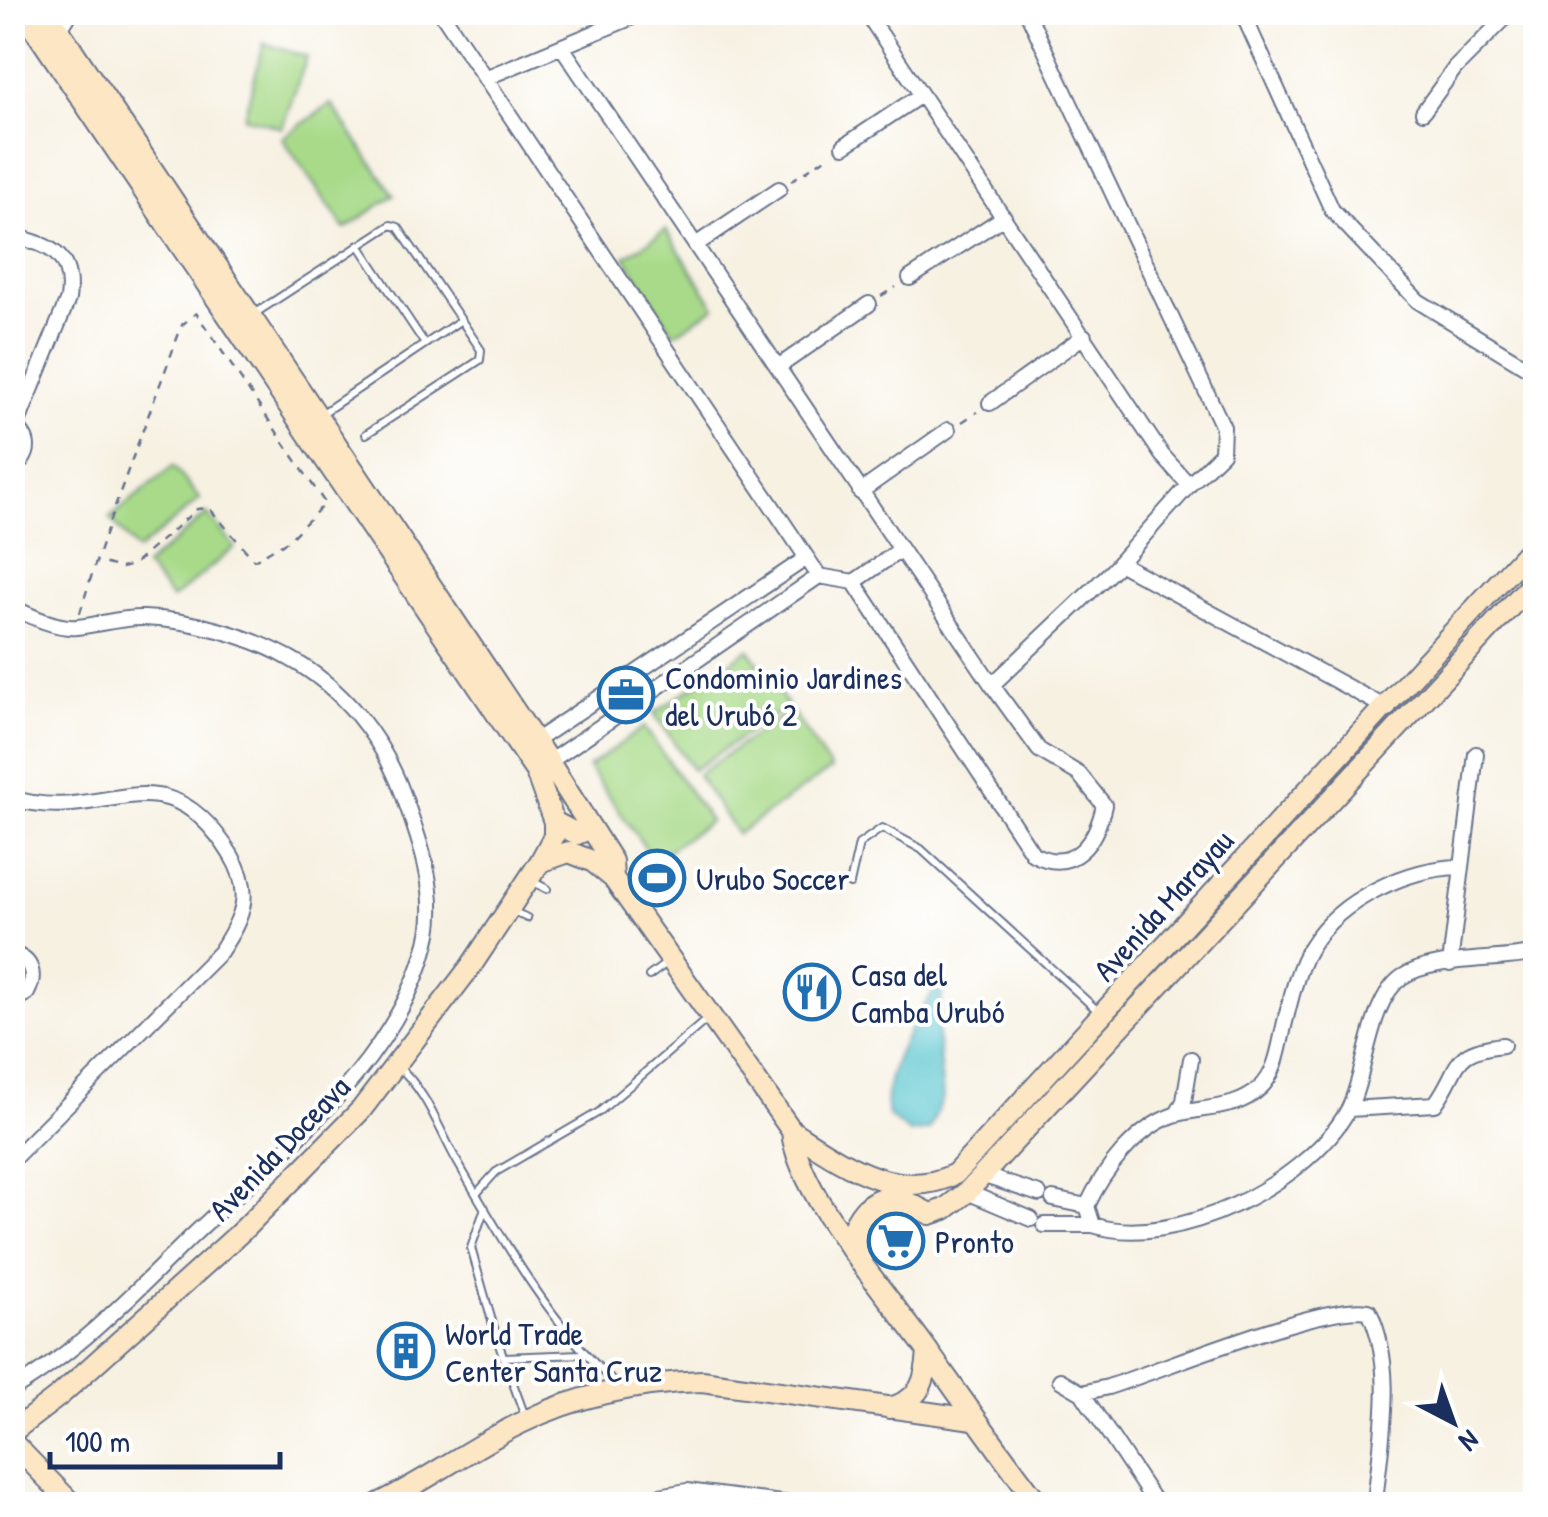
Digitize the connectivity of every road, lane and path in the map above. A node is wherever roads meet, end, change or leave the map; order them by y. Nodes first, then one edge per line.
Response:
1 (23, 12) edge
2 (48, 12) edge
3 (441, 12) edge
4 (646, 12) edge
5 (866, 12) edge
6 (1027, 12) edge
7 (1242, 12) edge
8 (1511, 12) edge
9 (65, 22) edge
10 (562, 47) junction
11 (486, 78) junction
12 (921, 95) junction
13 (1423, 112) dead end
14 (844, 146) joint
15 (778, 190) joint
16 (1004, 217) junction
17 (12, 236) edge
18 (698, 244) junction
19 (359, 245) junction
20 (910, 278) joint
21 (869, 304) joint
22 (253, 315) junction
23 (461, 320) junction
24 (1084, 336) junction
25 (425, 344) junction
26 (778, 367) junction
27 (1536, 372) edge
28 (990, 404) joint
29 (318, 416) junction
30 (14, 426) edge
31 (948, 430) joint
32 (366, 434) dead end
33 (12, 468) edge
34 (1189, 486) junction
35 (860, 492) junction
36 (1536, 542) edge
37 (900, 550) junction
38 (805, 559) junction
39 (95, 561) junction
40 (1119, 563) junction
41 (819, 576) junction
42 (1536, 580) edge
43 (854, 582) junction
44 (12, 608) edge
45 (76, 627) junction
46 (992, 685) junction
47 (1382, 705) junction
48 (1406, 720) junction
49 (534, 741) junction
50 (1476, 754) dead end
51 (549, 762) junction
52 (12, 798) edge
53 (554, 822) junction
54 (591, 828) junction
55 (1460, 867) junction
56 (539, 877) junction
57 (613, 878) junction
58 (850, 884) dead end
59 (1536, 953) edge
60 (12, 954) edge
61 (671, 960) junction
62 (1450, 964) junction
63 (648, 976) dead end
64 (12, 1001) edge
65 (711, 1016) junction
66 (1104, 1016) junction
67 (1504, 1045) dead end
68 (1191, 1059) dead end
69 (397, 1066) junction
70 (1349, 1109) junction
71 (1177, 1114) junction
72 (792, 1131) junction
73 (12, 1160) edge
74 (982, 1175) junction
75 (967, 1192) junction
76 (476, 1194) junction
77 (1088, 1206) junction
78 (914, 1207) junction
79 (485, 1208) junction
80 (1094, 1224) junction
81 (847, 1240) junction
82 (861, 1260) junction
83 (928, 1350) junction
84 (582, 1354) junction
85 (504, 1357) junction
86 (1060, 1380) dead end
87 (622, 1389) junction
88 (12, 1390) edge
89 (1082, 1393) junction
90 (882, 1410) junction
91 (973, 1419) junction
92 (527, 1420) junction
93 (12, 1432) edge
94 (12, 1442) edge
95 (72, 1504) edge
96 (378, 1504) edge
97 (615, 1504) edge
98 (788, 1504) edge
99 (1039, 1504) edge
100 (1156, 1504) edge
101 (1375, 1504) edge

1 - 53 main road
2 - 9 main road
3 - 11 street
4 - 10 street
5 - 12 street
6 - 34 street
7 - 27 street
8 - 13 street
9 - 22 main road
10 - 11 street
10 - 18 street
11 - 38 street
12 - 14 street
12 - 16 street
14 - 15 path
15 - 18 street
16 - 20 street
16 - 24 street
17 - 30 street
18 - 26 street
19 - 22 lane
19 - 23 lane
19 - 25 lane
20 - 21 path
21 - 26 street
22 - 29 main road
23 - 25 lane
23 - 32 lane
24 - 28 street
24 - 34 street
25 - 29 lane
26 - 35 street
28 - 31 path
29 - 49 main road
30 - 33 street
31 - 35 street
34 - 40 street
35 - 37 street
36 - 47 main road, Avenida Marayau
37 - 43 street
37 - 46 street
38 - 41 street
38 - 49 street
39 - 39 path
39 - 45 path
40 - 46 street
40 - 47 street
41 - 43 street
41 - 51 street
42 - 48 main road, Avenida Marayau
43 - 46 street
44 - 45 street
45 - 88 street
47 - 48 street
47 - 66 main road, Avenida Marayau
48 - 74 main road, Avenida Marayau
49 - 51 main road
50 - 55 street
51 - 54 main road
52 - 73 street
53 - 54 main road
53 - 56 main road, Avenida Doceava
54 - 57 main road
55 - 62 street
55 - 71 street
56 - 57 main road
56 - 69 main road, Avenida Doceava
57 - 61 main road
58 - 66 lane
59 - 62 street
60 - 64 street
61 - 63 lane
61 - 65 main road
62 - 70 street
65 - 72 main road
65 - 76 lane
66 - 72 main road, Avenida Marayau
67 - 70 street
68 - 71 street
69 - 76 lane
69 - 93 main road, Avenida Doceava
70 - 80 street
71 - 77 street
72 - 81 main road
74 - 75 main road, Avenida Marayau
74 - 77 street
75 - 78 main road, Avenida Marayau
75 - 80 street
76 - 79 lane
77 - 80 street
78 - 81 main road, Avenida Marayau
78 - 82 main road
79 - 84 lane
79 - 85 lane
81 - 82 main road
82 - 83 main road
83 - 90 main road
83 - 91 main road
84 - 85 lane
84 - 87 lane
85 - 92 lane
86 - 89 street
87 - 90 main road
87 - 92 main road
89 - 100 street
89 - 101 street
90 - 91 main road
91 - 99 main road
92 - 96 main road
94 - 95 main road
97 - 98 street

